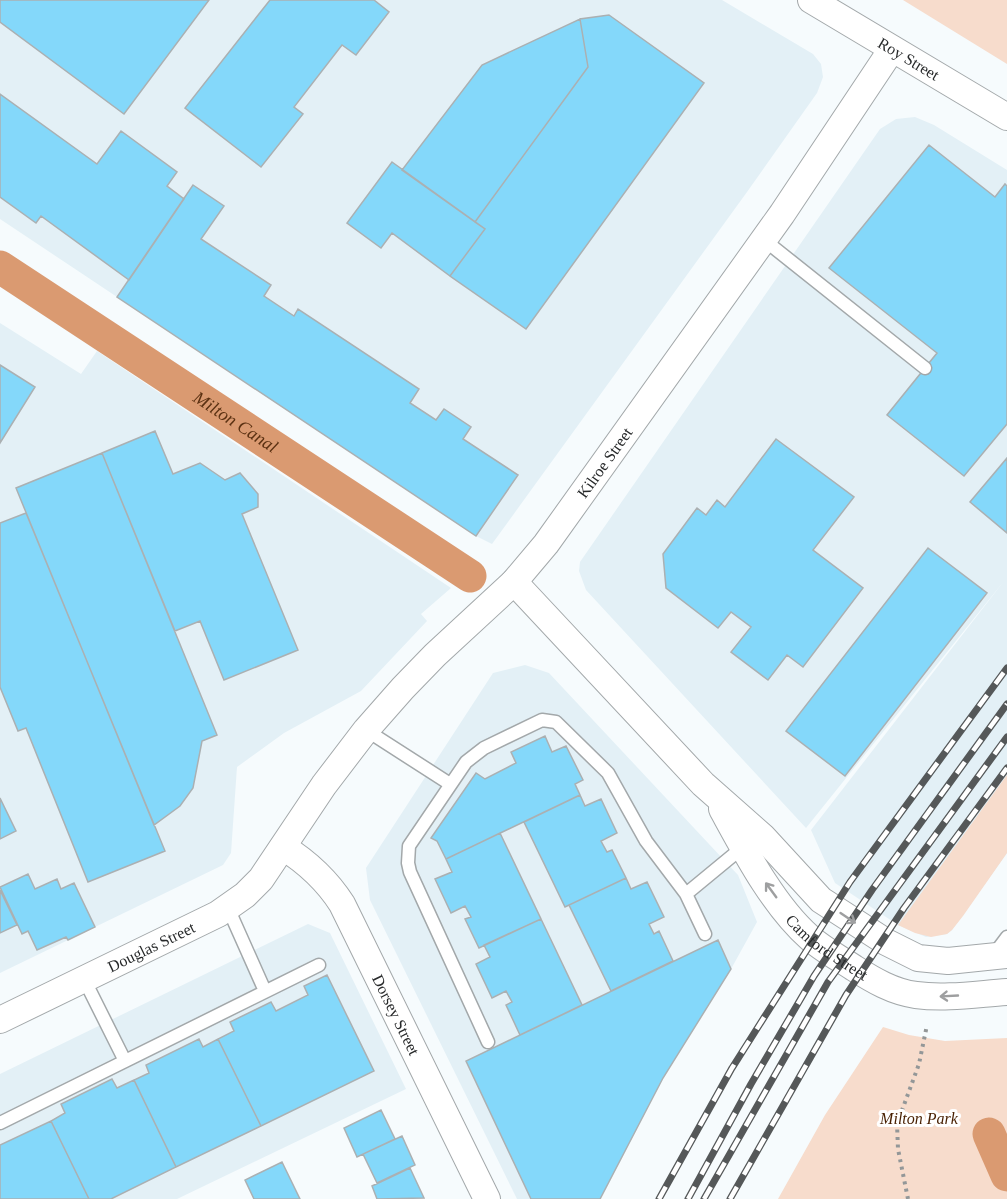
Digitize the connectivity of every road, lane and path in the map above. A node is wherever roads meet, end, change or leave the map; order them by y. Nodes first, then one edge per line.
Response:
1 (811, 0) edge
2 (891, 48) junction
3 (1007, 117) edge
4 (763, 239) junction
5 (925, 368) dead end
6 (514, 582) junction
7 (366, 730) junction
8 (450, 784) junction
9 (713, 793) junction
10 (283, 847) junction
11 (743, 847) junction
12 (686, 894) junction
13 (228, 908) junction
14 (705, 934) dead end
15 (1002, 950) edge
16 (319, 965) dead end
17 (84, 980) junction
18 (265, 991) junction
19 (1007, 992) edge
20 (0, 1020) edge
21 (927, 1024) dead end
22 (488, 1042) dead end
23 (125, 1060) junction
24 (0, 1123) edge
25 (487, 1199) edge
26 (908, 1199) edge

1 - 2 street, Roy Street
2 - 3 street, Roy Street
2 - 4 street, Kilroe Street
4 - 5 lane
4 - 6 street, Kilroe Street
6 - 7 street, Kilroe Street
6 - 9 street, Camford Street
7 - 8 lane
7 - 10 street, Kilroe Street
8 - 12 lane
8 - 22 lane
9 - 11 street, Camford Street
9 -> 15 street, Camford Street
10 - 13 street, Douglas Street
10 - 25 street, Dorsey Street
11 - 12 lane
19 -> 11 street, Camford Street
12 - 14 lane
13 - 17 street, Douglas Street
13 - 18 lane
16 - 18 lane
17 - 20 street, Douglas Street
17 - 23 lane
18 - 23 lane
21 - 26 path
23 - 24 lane

